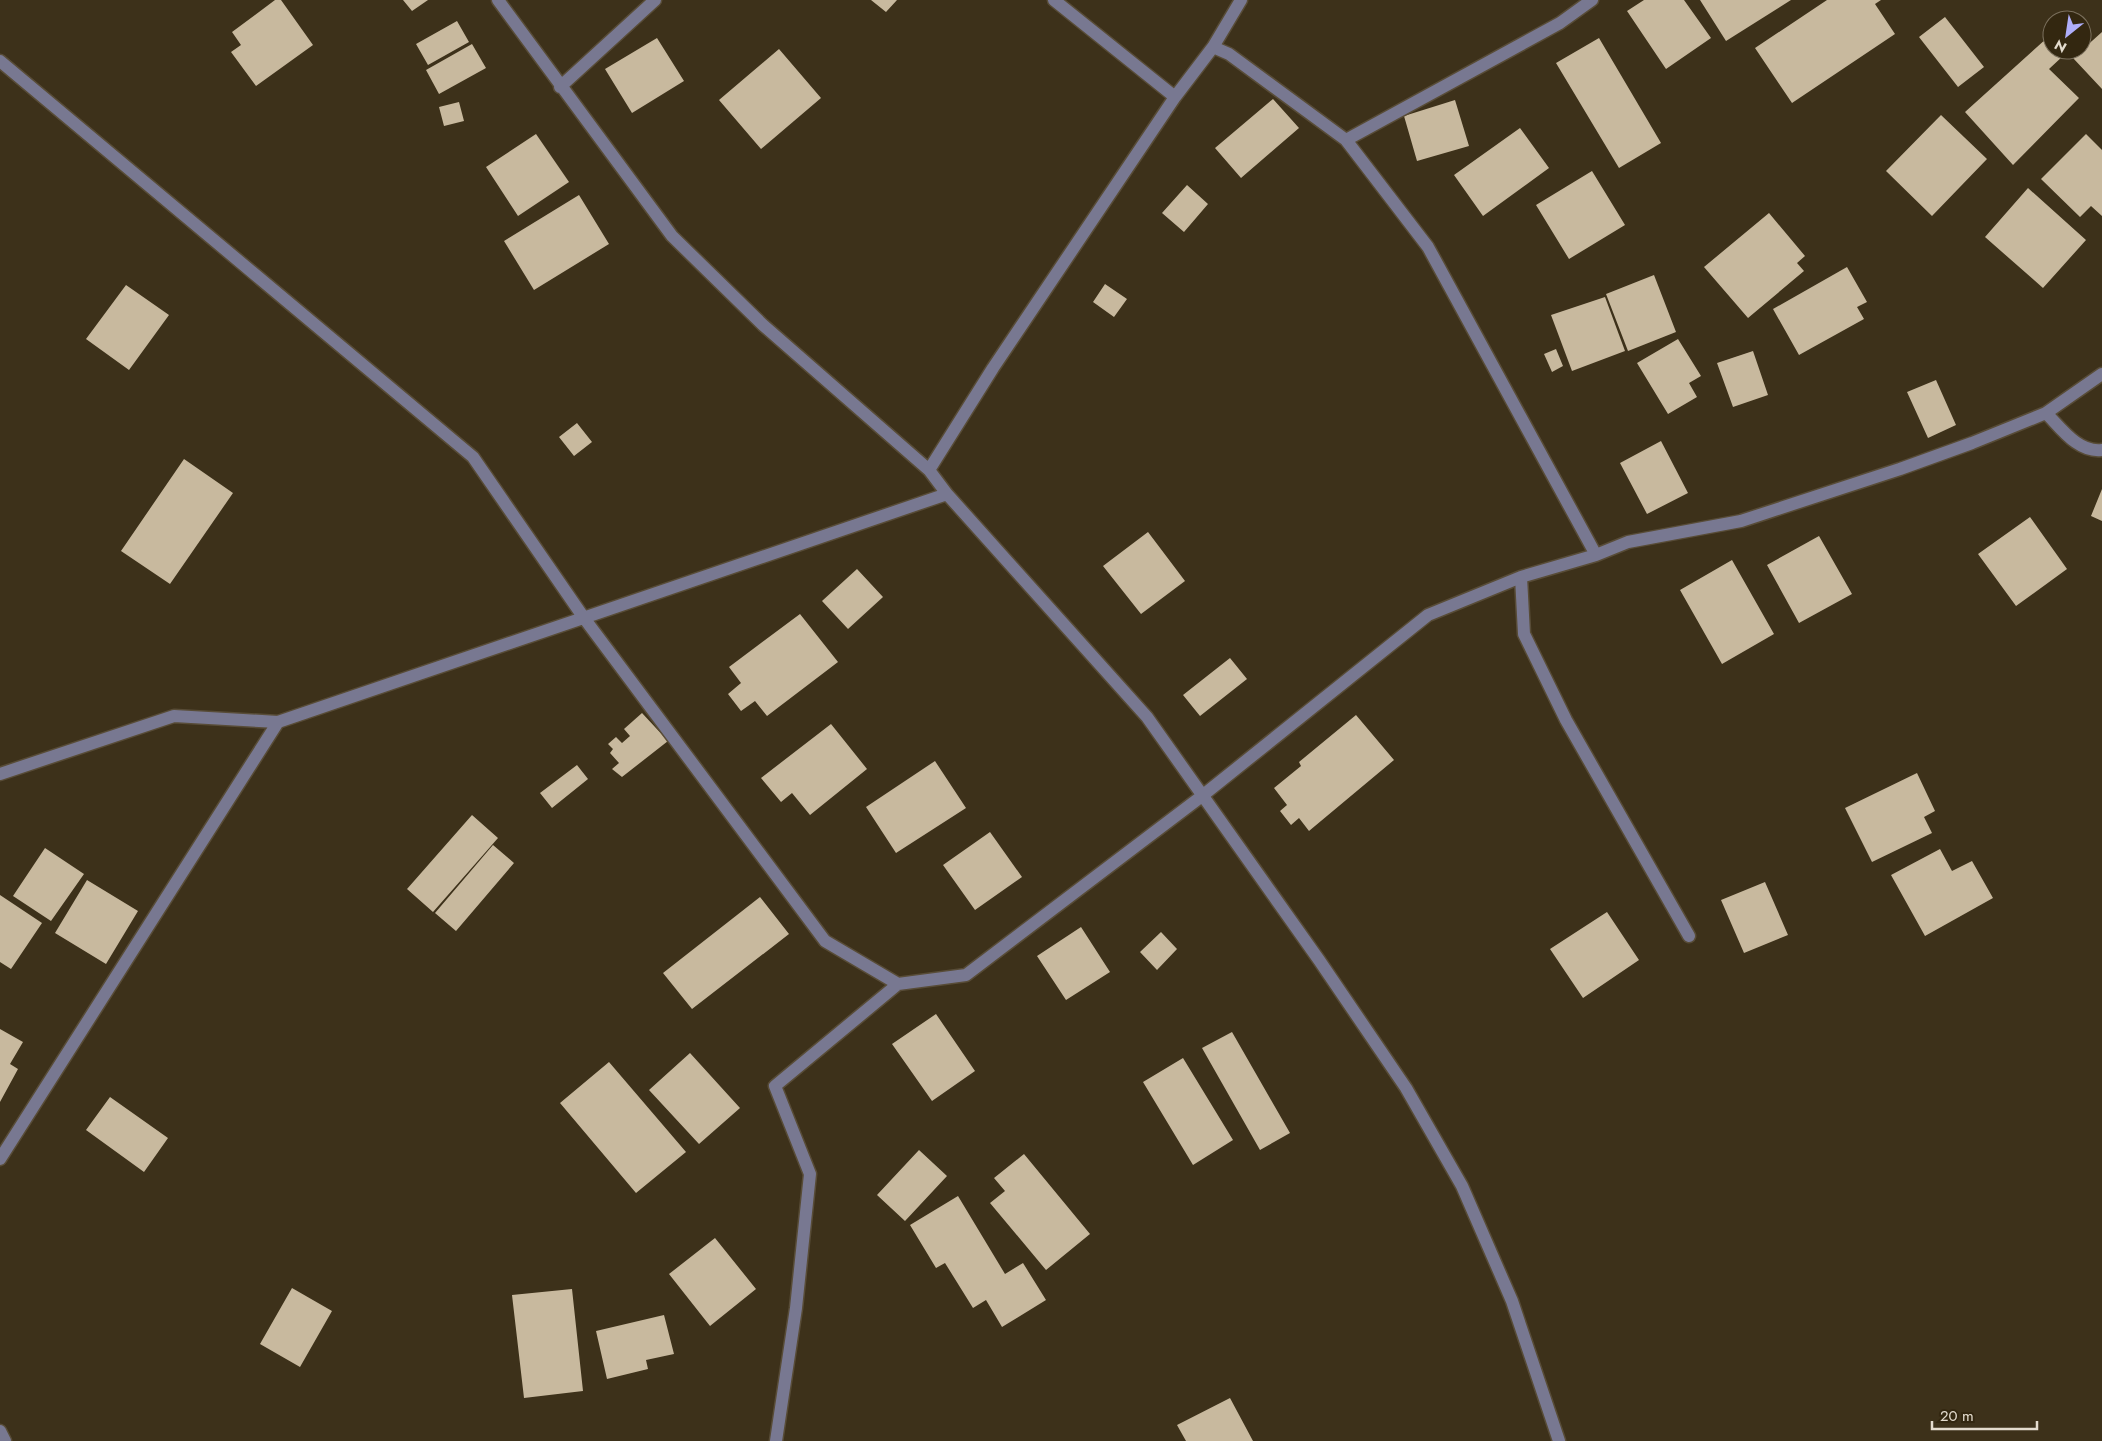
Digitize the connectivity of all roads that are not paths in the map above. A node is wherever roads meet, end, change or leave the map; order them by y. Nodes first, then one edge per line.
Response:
1 (498, 0) edge
2 (655, 0) edge
3 (1054, 0) edge
4 (1241, 0) edge
5 (1592, 0) edge
6 (1213, 47) junction
7 (0, 61) edge
8 (560, 87) junction
9 (1175, 97) junction
10 (1346, 140) junction
11 (2102, 374) edge
12 (2046, 413) junction
13 (2102, 450) edge
14 (929, 470) junction
15 (947, 494) junction
16 (1596, 556) junction
17 (1521, 577) junction
18 (584, 618) junction
19 (278, 722) junction
20 (0, 774) edge
21 (1202, 796) junction
22 (1689, 936) dead end
23 (898, 984) junction
24 (0, 1159) edge
25 (0, 1431) edge
26 (5, 1441) edge
27 (776, 1441) edge
28 (1559, 1441) edge

1 - 8 street
2 - 8 street
3 - 9 street
4 - 6 street
5 - 10 street
6 - 9 street
6 - 10 street
7 - 18 street
8 - 14 street
9 - 14 street
10 - 16 street
11 - 12 street
12 - 13 street
12 - 16 street
14 - 15 street
15 - 18 street
15 - 21 street
16 - 17 street
17 - 21 street
17 - 22 street
18 - 19 street
18 - 23 street
19 - 20 street
19 - 24 street
21 - 23 street
21 - 28 street
23 - 27 street
25 - 26 street

